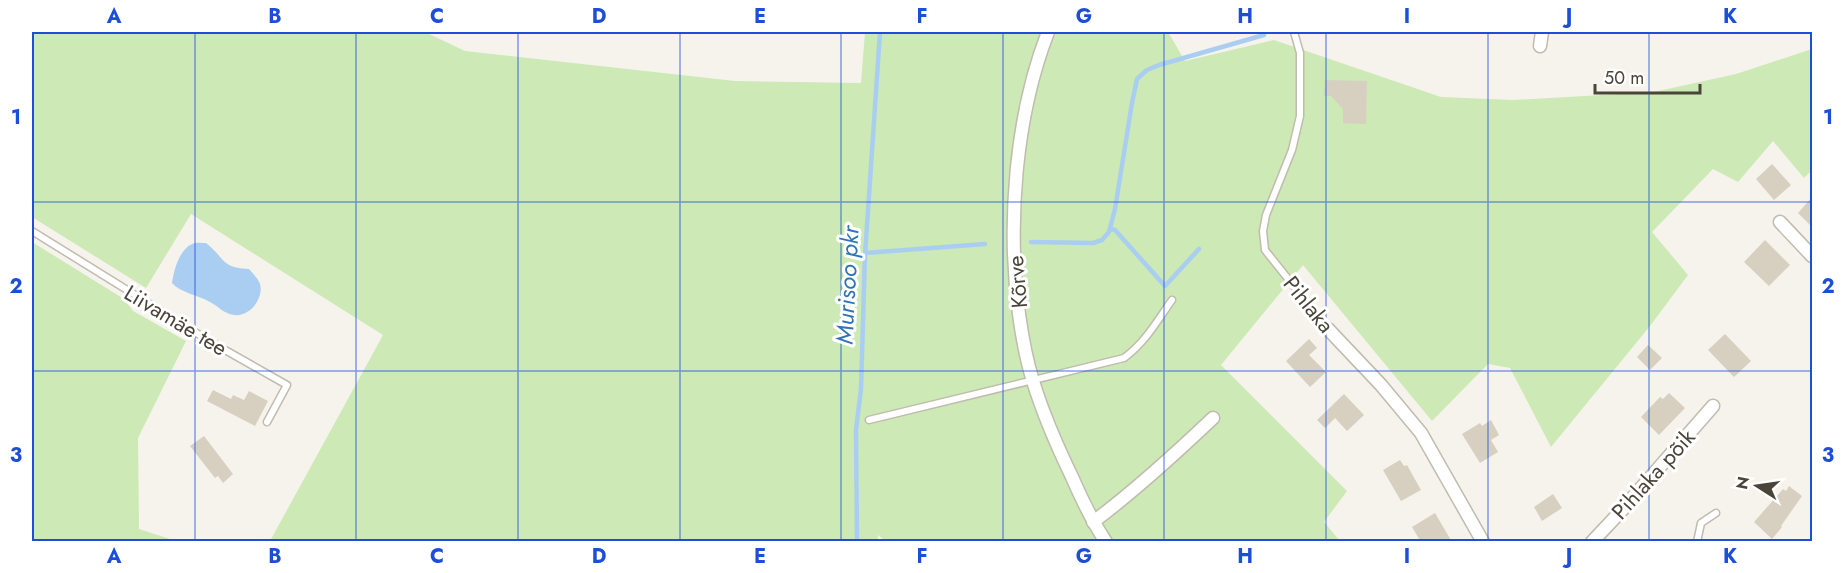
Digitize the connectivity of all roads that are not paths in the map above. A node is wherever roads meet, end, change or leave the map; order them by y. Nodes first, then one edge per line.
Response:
1 (1048, 32) edge
2 (1294, 32) edge
3 (1542, 32) edge
4 (1540, 46) dead end
5 (1780, 222) dead end
6 (32, 231) edge
7 (1812, 256) edge
8 (1172, 300) dead end
9 (1328, 329) joint
10 (1032, 379) junction
11 (1713, 406) dead end
12 (1213, 418) dead end
13 (869, 420) dead end
14 (267, 422) dead end
15 (1716, 513) dead end
16 (1093, 522) junction
17 (1106, 542) edge
18 (1483, 542) edge
19 (1592, 542) edge
20 (1697, 542) edge

1 - 10 street, Kõrve
2 - 9 lane, Pihlaka
3 - 4 street
5 - 7 street
6 - 14 lane, Liivamäe tee
8 - 10 lane
9 - 18 street, Pihlaka
10 - 13 lane
10 - 16 street, Kõrve
11 - 19 street, Pihlaka põik
12 - 16 street
15 - 20 lane
16 - 17 street, Kõrve

